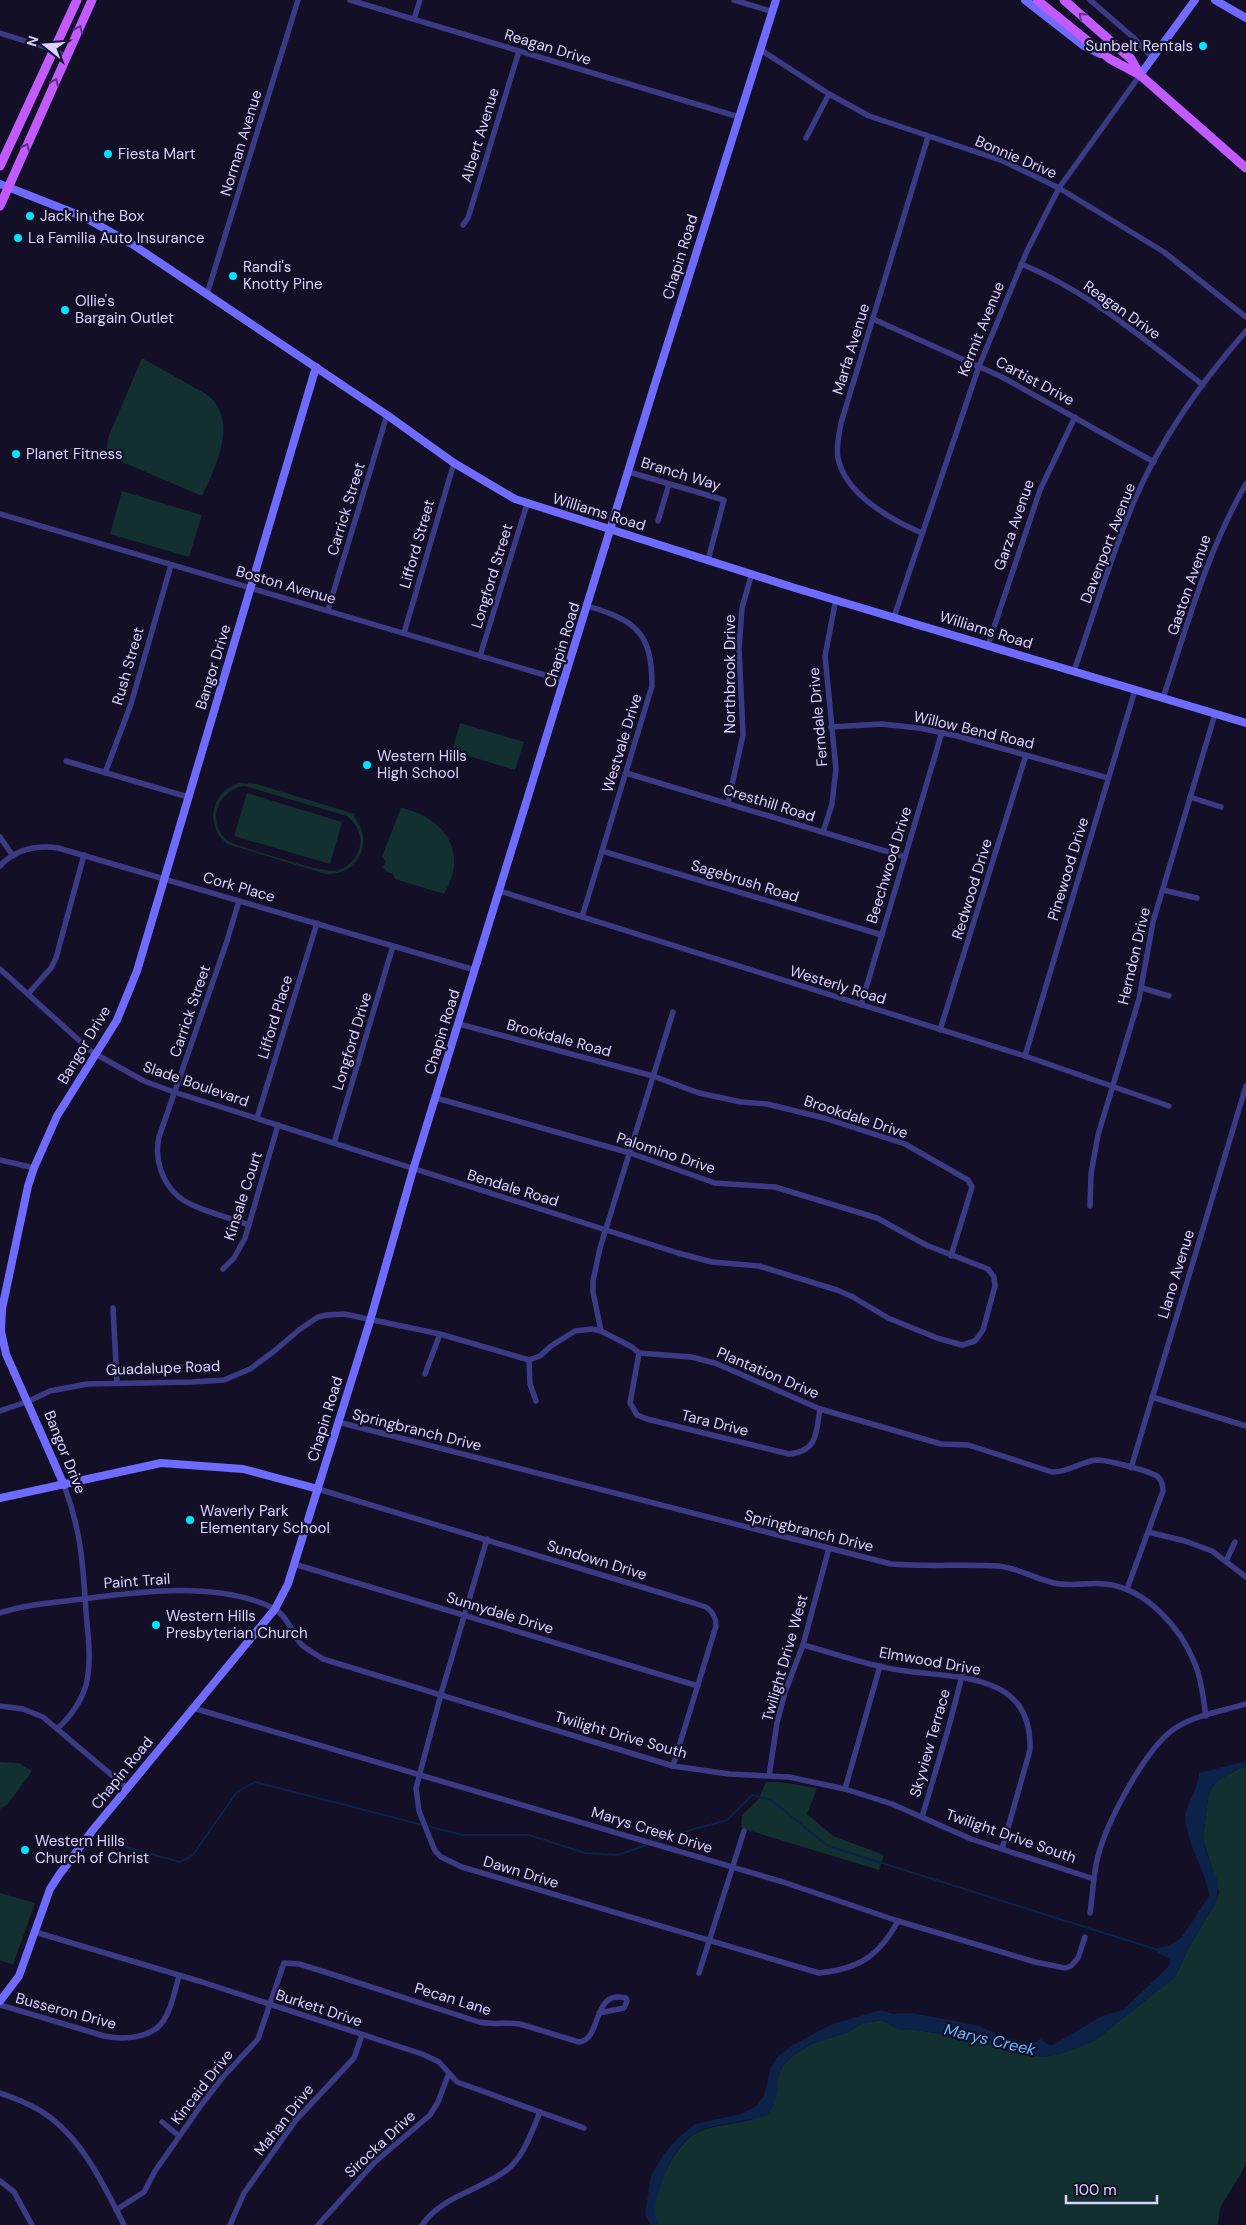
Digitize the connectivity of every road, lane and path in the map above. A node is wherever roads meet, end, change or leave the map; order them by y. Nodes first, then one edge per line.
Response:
1 (76, 0) edge
2 (92, 0) edge
3 (298, 0) edge
4 (350, 0) edge
5 (420, 0) edge
6 (734, 0) edge
7 (776, 0) edge
8 (1025, 0) edge
9 (1037, 0) edge
10 (1064, 0) edge
11 (1090, 0) edge
12 (1195, 0) edge
13 (1215, 0) edge
14 (773, 12) junction
15 (1246, 18) edge
16 (414, 19) junction
17 (0, 33) edge
18 (54, 50) junction
19 (761, 50) junction
20 (519, 51) junction
21 (66, 57) junction
22 (1110, 59) junction
23 (1153, 59) junction
24 (1140, 75) junction
25 (828, 94) junction
26 (739, 118) junction
27 (928, 137) junction
28 (806, 138) dead end
29 (0, 166) edge
30 (1246, 168) edge
31 (4, 186) edge
32 (1059, 188) junction
33 (0, 206) edge
34 (463, 225) dead end
35 (1021, 264) junction
36 (207, 294) junction
37 (1246, 317) edge
38 (873, 319) junction
39 (1246, 331) edge
40 (979, 366) junction
41 (316, 367) junction
42 (1203, 385) junction
43 (388, 415) junction
44 (1075, 416) junction
45 (1154, 462) junction
46 (454, 463) junction
47 (629, 472) junction
48 (669, 484) junction
49 (1246, 484) edge
50 (527, 504) junction
51 (0, 514) edge
52 (658, 521) dead end
53 (612, 530) junction
54 (922, 533) junction
55 (708, 560) junction
56 (171, 565) junction
57 (752, 574) junction
58 (250, 589) junction
59 (836, 600) junction
60 (588, 606) junction
61 (328, 610) junction
62 (894, 617) junction
63 (404, 633) junction
64 (988, 645) junction
65 (480, 656) junction
66 (1074, 671) junction
67 (565, 682) junction
68 (1136, 690) junction
69 (1163, 698) junction
70 (1215, 714) junction
71 (1246, 723) edge
72 (831, 727) junction
73 (942, 732) junction
74 (1026, 755) junction
75 (66, 761) dead end
76 (105, 773) junction
77 (626, 773) junction
78 (1108, 778) junction
79 (188, 797) junction
80 (1190, 797) junction
81 (728, 803) junction
82 (1221, 807) dead end
83 (823, 832) junction
84 (0, 837) edge
85 (602, 851) junction
86 (84, 855) junction
87 (12, 856) junction
88 (905, 857) junction
89 (0, 866) edge
90 (164, 878) junction
91 (1163, 890) junction
92 (500, 891) junction
93 (1197, 898) dead end
94 (240, 900) junction
95 (582, 917) junction
96 (316, 923) junction
97 (882, 935) junction
98 (393, 946) junction
99 (0, 969) edge
100 (475, 970) junction
101 (1142, 988) junction
102 (28, 994) junction
103 (1168, 996) dead end
104 (860, 1005) junction
105 (673, 1012) dead end
106 (459, 1024) junction
107 (940, 1030) junction
108 (96, 1055) junction
109 (1025, 1056) junction
110 (653, 1076) junction
111 (1112, 1085) junction
112 (1246, 1086) edge
113 (174, 1092) junction
114 (436, 1098) junction
115 (1169, 1106) dead end
116 (257, 1118) junction
117 (278, 1125) junction
118 (334, 1143) junction
119 (630, 1154) junction
120 (0, 1160) edge
121 (34, 1168) junction
122 (413, 1170) junction
123 (1090, 1206) dead end
124 (249, 1225) junction
125 (605, 1230) junction
126 (951, 1256) junction
127 (224, 1269) dead end
128 (994, 1277) joint
129 (113, 1308) dead end
130 (370, 1321) junction
131 (1, 1331) edge
132 (601, 1331) junction
133 (440, 1334) junction
134 (639, 1353) junction
135 (529, 1360) junction
136 (425, 1374) dead end
137 (117, 1383) junction
138 (1152, 1397) junction
139 (29, 1401) junction
140 (536, 1402) dead end
141 (820, 1409) junction
142 (0, 1411) edge
143 (338, 1422) junction
144 (1246, 1426) edge
145 (1131, 1468) junction
146 (64, 1485) junction
147 (318, 1489) junction
148 (0, 1498) edge
149 (1148, 1532) junction
150 (487, 1539) junction
151 (1235, 1542) dead end
152 (828, 1548) junction
153 (1226, 1561) junction
154 (294, 1564) junction
155 (1246, 1577) edge
156 (1127, 1590) junction
157 (85, 1598) junction
158 (275, 1609) junction
159 (0, 1613) edge
160 (464, 1615) junction
161 (803, 1645) junction
162 (880, 1666) junction
163 (962, 1676) junction
164 (698, 1686) junction
165 (440, 1694) junction
166 (1246, 1704) edge
167 (0, 1706) edge
168 (193, 1708) junction
169 (1206, 1716) junction
170 (57, 1729) junction
171 (673, 1766) junction
172 (419, 1774) junction
173 (769, 1776) junction
174 (127, 1788) junction
175 (845, 1789) junction
176 (922, 1817) junction
177 (744, 1831) dead end
178 (1002, 1849) junction
179 (732, 1868) junction
180 (1094, 1879) junction
181 (1090, 1913) dead end
182 (898, 1921) junction
183 (35, 1932) junction
184 (1085, 1937) dead end
185 (710, 1941) junction
186 (284, 1963) joint
187 (699, 1973) dead end
188 (179, 1976) junction
189 (0, 2001) edge
190 (0, 2005) edge
191 (269, 2005) junction
192 (599, 2013) junction
193 (362, 2036) junction
194 (449, 2074) junction
195 (0, 2093) edge
196 (540, 2112) junction
197 (162, 2122) dead end
198 (584, 2128) dead end
199 (179, 2136) junction
200 (0, 2182) edge
201 (116, 2210) junction
202 (32, 2225) edge
203 (124, 2225) edge
204 (230, 2225) edge
205 (318, 2225) edge
206 (422, 2225) edge

1 - 18 main road
21 -> 2 main road
3 - 36 street, Norman Avenue
4 - 16 street, Reagan Drive
5 - 16 street
6 - 14 street
7 - 14 street, Chapin Road
8 - 22 street
9 - 22 main road
24 -> 10 main road
11 - 23 street
12 - 23 street
13 - 15 street
14 - 19 street, Chapin Road
16 - 20 street, Reagan Drive
17 - 18 street
18 - 21 street
18 - 29 main road
19 - 25 street, Bonnie Drive
19 - 26 street, Chapin Road
20 - 26 street, Reagan Drive
20 - 34 street, Albert Avenue
31 -> 21 main road
22 - 24 main road
23 - 24 street
24 - 30 main road
24 - 32 street, Kermit Avenue
25 - 27 street, Bonnie Drive
25 - 28 street
26 - 47 street, Chapin Road
27 - 32 street, Bonnie Drive
27 - 38 street, Marfa Avenue
31 - 33 main road
31 - 36 street, Williams Road
32 - 35 street, Kermit Avenue
32 - 37 street, Bonnie Drive
35 - 40 street, Kermit Avenue
35 - 42 street, Reagan Drive
36 - 41 street, Williams Road
38 - 40 street, Cartist Drive
38 - 54 street, Marfa Avenue
39 - 42 street, Davenport Avenue
40 - 44 street, Cartist Drive
40 - 54 street, Kermit Avenue
41 - 43 street, Williams Road
41 - 58 street, Bangor Drive
42 - 45 street, Davenport Avenue
43 - 46 street, Williams Road
43 - 61 street, Carrick Street
44 - 45 street, Cartist Drive
44 - 64 street, Garza Avenue
45 - 66 street, Davenport Avenue
46 - 50 street, Williams Road
46 - 63 street, Lifford Street
47 - 48 street, Branch Way
47 - 53 street, Chapin Road
48 - 52 street
48 - 55 street, Branch Way
49 - 69 street, Gaston Avenue
50 - 53 street, Williams Road
50 - 65 street, Longford Street
51 - 56 street, Boston Avenue
53 - 55 street, Williams Road
53 - 60 street, Chapin Road
54 - 62 street, Kermit Avenue
55 - 57 street, Williams Road
56 - 58 street, Boston Avenue
56 - 76 street, Rush Street
57 - 59 street, Williams Road
57 - 81 street, Northbrook Drive
58 - 61 street, Boston Avenue
58 - 79 street, Bangor Drive
59 - 62 street, Williams Road
59 - 72 street, Ferndale Drive
60 - 67 street, Chapin Road
60 - 77 street, Westvale Drive
61 - 63 street, Boston Avenue
62 - 64 street, Williams Road
63 - 65 street, Boston Avenue
64 - 66 street, Williams Road
65 - 67 street, Boston Avenue
66 - 68 street, Williams Road
67 - 92 street, Chapin Road
68 - 69 street, Williams Road
68 - 78 street, Pinewood Drive
69 - 70 street, Williams Road
70 - 71 street, Williams Road
70 - 80 street, Herndon Drive
72 - 73 street, Willow Bend Road
72 - 83 street, Ferndale Drive
73 - 74 street, Willow Bend Road
73 - 88 street, Beechwood Drive
74 - 78 street, Willow Bend Road
74 - 107 street, Redwood Drive
75 - 76 street
76 - 79 street
77 - 81 street, Cresthill Road
77 - 85 street, Westvale Drive
78 - 109 street, Pinewood Drive
79 - 90 street, Bangor Drive
80 - 82 street
80 - 91 street, Herndon Drive
81 - 83 street, Cresthill Road
83 - 88 street, Cresthill Road
84 - 87 street
85 - 95 street, Westvale Drive
85 - 97 street, Sagebrush Road
86 - 87 street, Cork Place
86 - 90 street, Cork Place
86 - 102 street
87 - 89 street, Cork Place
88 - 97 street, Beechwood Drive
90 - 94 street, Cork Place
90 - 108 street, Bangor Drive
91 - 93 street
91 - 101 street, Herndon Drive
92 - 95 street, Westerly Road
92 - 100 street, Chapin Road
94 - 96 street, Cork Place
94 - 113 street, Carrick Street
95 - 104 street, Westerly Road
96 - 98 street, Cork Place
96 - 116 street, Lifford Place
97 - 104 street, Beechwood Drive
98 - 100 street, Cork Place
98 - 118 street, Longford Drive
99 - 102 street, Slade Boulevard
100 - 106 street, Chapin Road
101 - 103 street
101 - 111 street, Herndon Drive
102 - 108 street, Slade Boulevard
104 - 107 street, Westerly Road
105 - 110 street
106 - 110 street, Brookdale Road
106 - 114 street, Chapin Road
107 - 109 street, Westerly Road
108 - 113 street, Slade Boulevard
108 - 121 street, Bangor Drive
109 - 111 street, Westerly Road
110 - 119 street
110 - 126 street, Brookdale Drive
111 - 115 street, Westerly Road
111 - 123 street, Herndon Drive
112 - 138 street, Llano Avenue
113 - 116 street, Slade Boulevard
113 - 124 street, Carrick Street
114 - 119 street, Palomino Drive
114 - 122 street, Chapin Road
116 - 117 street, Slade Boulevard
117 - 118 street, Slade Boulevard
117 - 124 street, Kinsale Court
118 - 122 street, Slade Boulevard
119 - 125 street
119 - 126 street, Palomino Drive
120 - 121 street
121 - 131 street, Bangor Drive
122 - 125 street, Bendale Road
122 - 130 street, Chapin Road
124 - 127 street, Kinsale Court
125 - 128 street, Bendale Road
125 - 132 street
126 - 128 street, Palomino Drive
129 - 137 street
130 - 133 street
130 - 137 street, Guadalupe Road
130 - 143 street, Chapin Road
131 - 139 street, Bangor Drive
132 - 134 street, Plantation Drive
132 - 135 street, Plantation Drive
133 - 135 street
133 - 136 street
134 - 141 street, Plantation Drive
134 - 141 street, Tara Drive
135 - 140 street
137 - 139 street, Guadalupe Road
138 - 144 street
138 - 145 street, Llano Avenue
139 - 142 street, Guadalupe Road
139 - 146 street, Bangor Drive
141 - 145 street, Plantation Drive
143 - 147 street, Chapin Road
143 - 152 street, Springbranch Drive
145 - 149 street, Plantation Drive
146 - 147 street
146 - 148 street
146 - 157 street, Bangor Drive
147 - 150 street, Sundown Drive
147 - 154 street, Chapin Road
149 - 153 street
149 - 156 street
150 - 160 street, Dawn Drive
150 - 164 street, Sundown Drive
151 - 153 street
152 - 156 street, Springbranch Drive
152 - 161 street, Twilight Drive West
153 - 155 street
154 - 158 street, Chapin Road
154 - 160 street, Sunnydale Drive
156 - 169 street, Springbranch Drive
157 - 158 street, Paint Trail
157 - 159 street, Paint Trail
157 - 170 street, Bangor Drive
158 - 165 street, Twilight Drive South
158 - 168 street, Chapin Road
160 - 164 street, Sunnydale Drive
160 - 165 street, Dawn Drive
161 - 162 street, Elmwood Drive
161 - 173 street, Twilight Drive West
162 - 163 street, Elmwood Drive
162 - 175 street
163 - 176 street, Skyview Terrace
163 - 178 street, Elmwood Drive
164 - 171 street, Sundown Drive
165 - 171 street, Twilight Drive South
165 - 172 street, Dawn Drive
166 - 169 street
167 - 170 street
168 - 172 street, Marys Creek Drive
168 - 174 street, Chapin Road
169 - 180 street
170 - 174 street
171 - 173 street, Twilight Drive South
172 - 179 street, Marys Creek Drive
172 - 185 street, Dawn Drive
173 - 175 street, Twilight Drive South
174 - 183 street, Chapin Road
175 - 176 street, Twilight Drive South
176 - 178 street, Twilight Drive South
177 - 179 street
178 - 180 street, Twilight Drive South
179 - 182 street, Marys Creek Drive
179 - 185 street
180 - 181 street
182 - 184 street, Marys Creek Drive
182 - 185 street, Dawn Drive
183 - 188 street, Burkett Drive
183 - 189 street, Chapin Road
185 - 187 street
186 - 191 street, Kincaid Drive
186 - 192 street, Pecan Lane
188 - 190 street, Busseron Drive
188 - 191 street, Burkett Drive
191 - 193 street, Burkett Drive
191 - 199 street, Kincaid Drive
192 - 192 street, Pecan Lane
193 - 194 street, Burkett Drive
193 - 204 street, Mahan Drive
194 - 196 street, Burkett Drive
194 - 205 street, Sirocka Drive
195 - 201 street
196 - 198 street, Burkett Drive
196 - 206 street
197 - 199 street
199 - 201 street, Kincaid Drive
200 - 202 street
201 - 203 street

